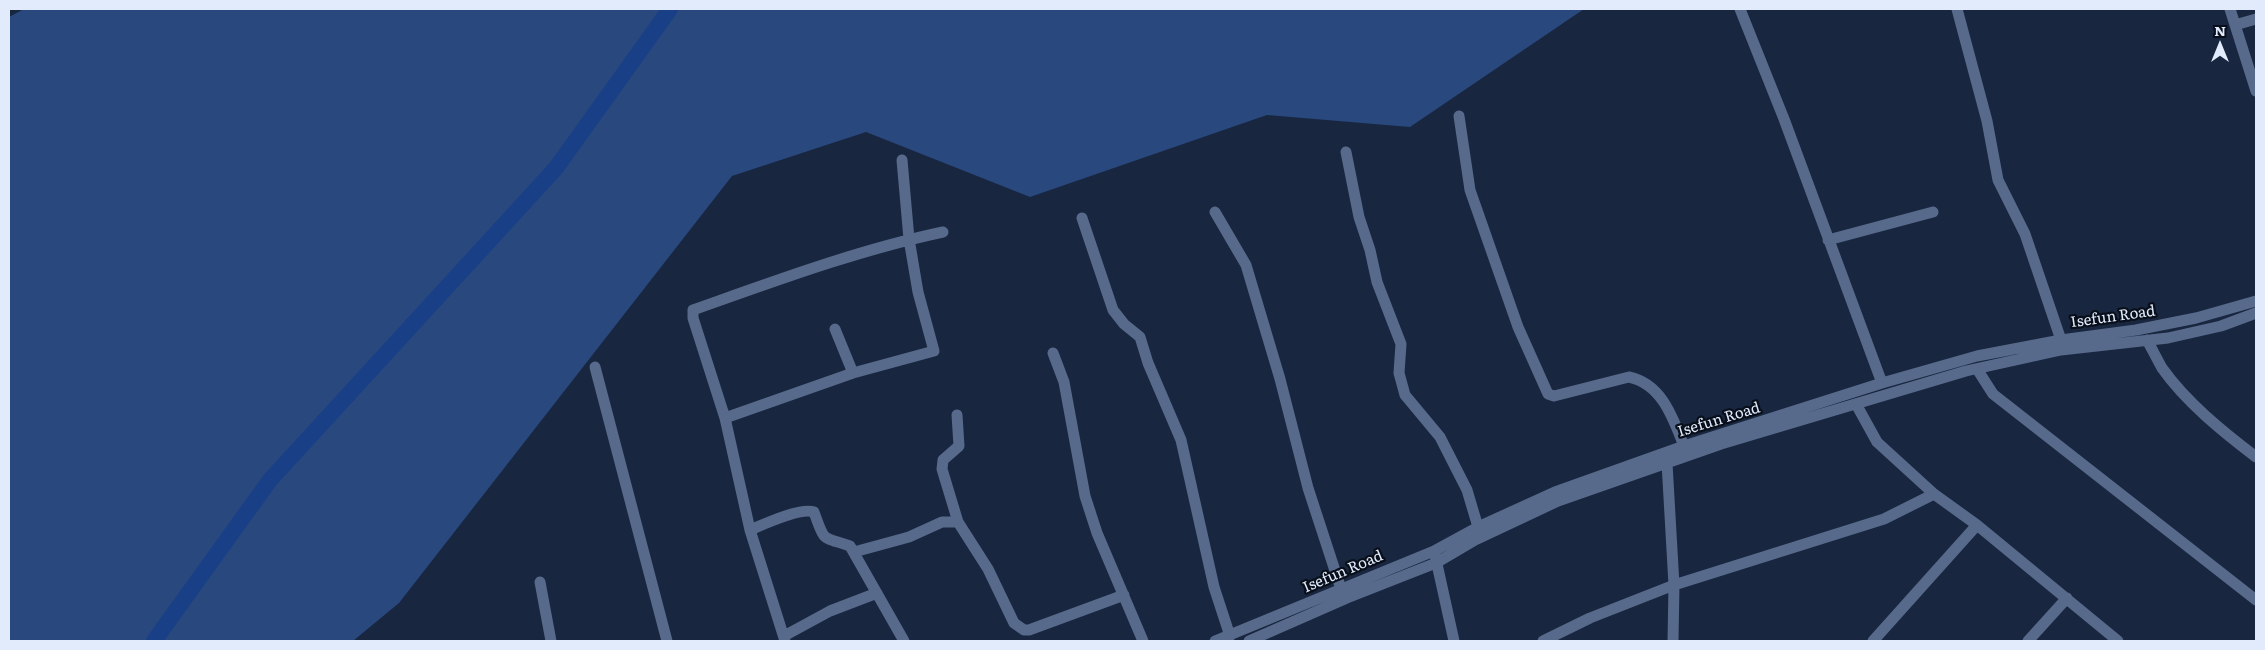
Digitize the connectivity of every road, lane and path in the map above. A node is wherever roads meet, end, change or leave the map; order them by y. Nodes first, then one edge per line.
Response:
1 (1740, 9) edge
2 (1957, 9) edge
3 (2230, 9) edge
4 (2256, 19) edge
5 (2235, 25) junction
6 (2256, 91) edge
7 (1459, 116) dead end
8 (1346, 152) dead end
9 (902, 160) dead end
10 (1215, 212) dead end
11 (1933, 212) dead end
12 (1082, 218) dead end
13 (943, 232) dead end
14 (909, 239) junction
15 (1828, 240) junction
16 (2256, 301) edge
17 (2256, 313) edge
18 (835, 329) dead end
19 (2060, 340) junction
20 (2147, 340) junction
21 (1054, 353) dead end
22 (595, 366) dead end
23 (1977, 369) junction
24 (853, 373) junction
25 (1882, 383) junction
26 (1856, 404) junction
27 (957, 415) dead end
28 (725, 418) junction
29 (1684, 446) junction
30 (2256, 457) edge
31 (1668, 463) junction
32 (1934, 494) junction
33 (958, 522) junction
34 (1977, 525) junction
35 (1478, 527) junction
36 (750, 530) junction
37 (1434, 550) junction
38 (854, 552) junction
39 (1436, 563) junction
40 (540, 582) dead end
41 (1674, 585) junction
42 (1341, 589) junction
43 (877, 593) junction
44 (1124, 595) junction
45 (2067, 598) junction
46 (2256, 600) edge
47 (1230, 636) junction
48 (784, 638) edge
49 (552, 641) edge
50 (667, 641) edge
51 (904, 641) edge
52 (1143, 641) edge
53 (1215, 641) edge
54 (1249, 641) edge
55 (1454, 641) edge
56 (1543, 641) edge
57 (1673, 641) edge
58 (1873, 641) edge
59 (2028, 641) edge
60 (2118, 641) edge

1 - 15 street
2 - 19 street
3 - 5 street
4 - 5 street
5 - 6 street
7 - 29 street
8 - 35 street
9 - 14 street
10 - 42 street
11 - 15 street
12 - 47 street
13 - 14 street
14 - 24 street
14 - 28 street
15 - 25 street
16 - 19 street, Isefun Road
17 - 20 street, Isefun Road
18 - 24 street
19 - 25 street, Isefun Road
20 - 23 street, Isefun Road
20 - 30 street
21 - 44 street
22 - 50 street
23 - 26 street, Isefun Road
23 - 46 street
24 - 28 street
25 - 29 street, Isefun Road
26 - 31 street, Isefun Road
26 - 32 street
27 - 33 street
28 - 36 street
29 - 35 street, Isefun Road
31 - 39 street, Isefun Road
31 - 41 street
32 - 34 street
32 - 41 street
33 - 38 street
33 - 44 street
34 - 45 street
34 - 58 street
35 - 37 street, Isefun Road
36 - 38 street
36 - 48 street
37 - 39 street
37 - 42 street, Isefun Road
38 - 43 street
39 - 54 street, Isefun Road
39 - 55 street
40 - 49 street
41 - 56 street
41 - 57 street
42 - 47 street, Isefun Road
43 - 48 street
43 - 51 street
44 - 52 street
45 - 59 street
45 - 60 street
47 - 53 street, Isefun Road

